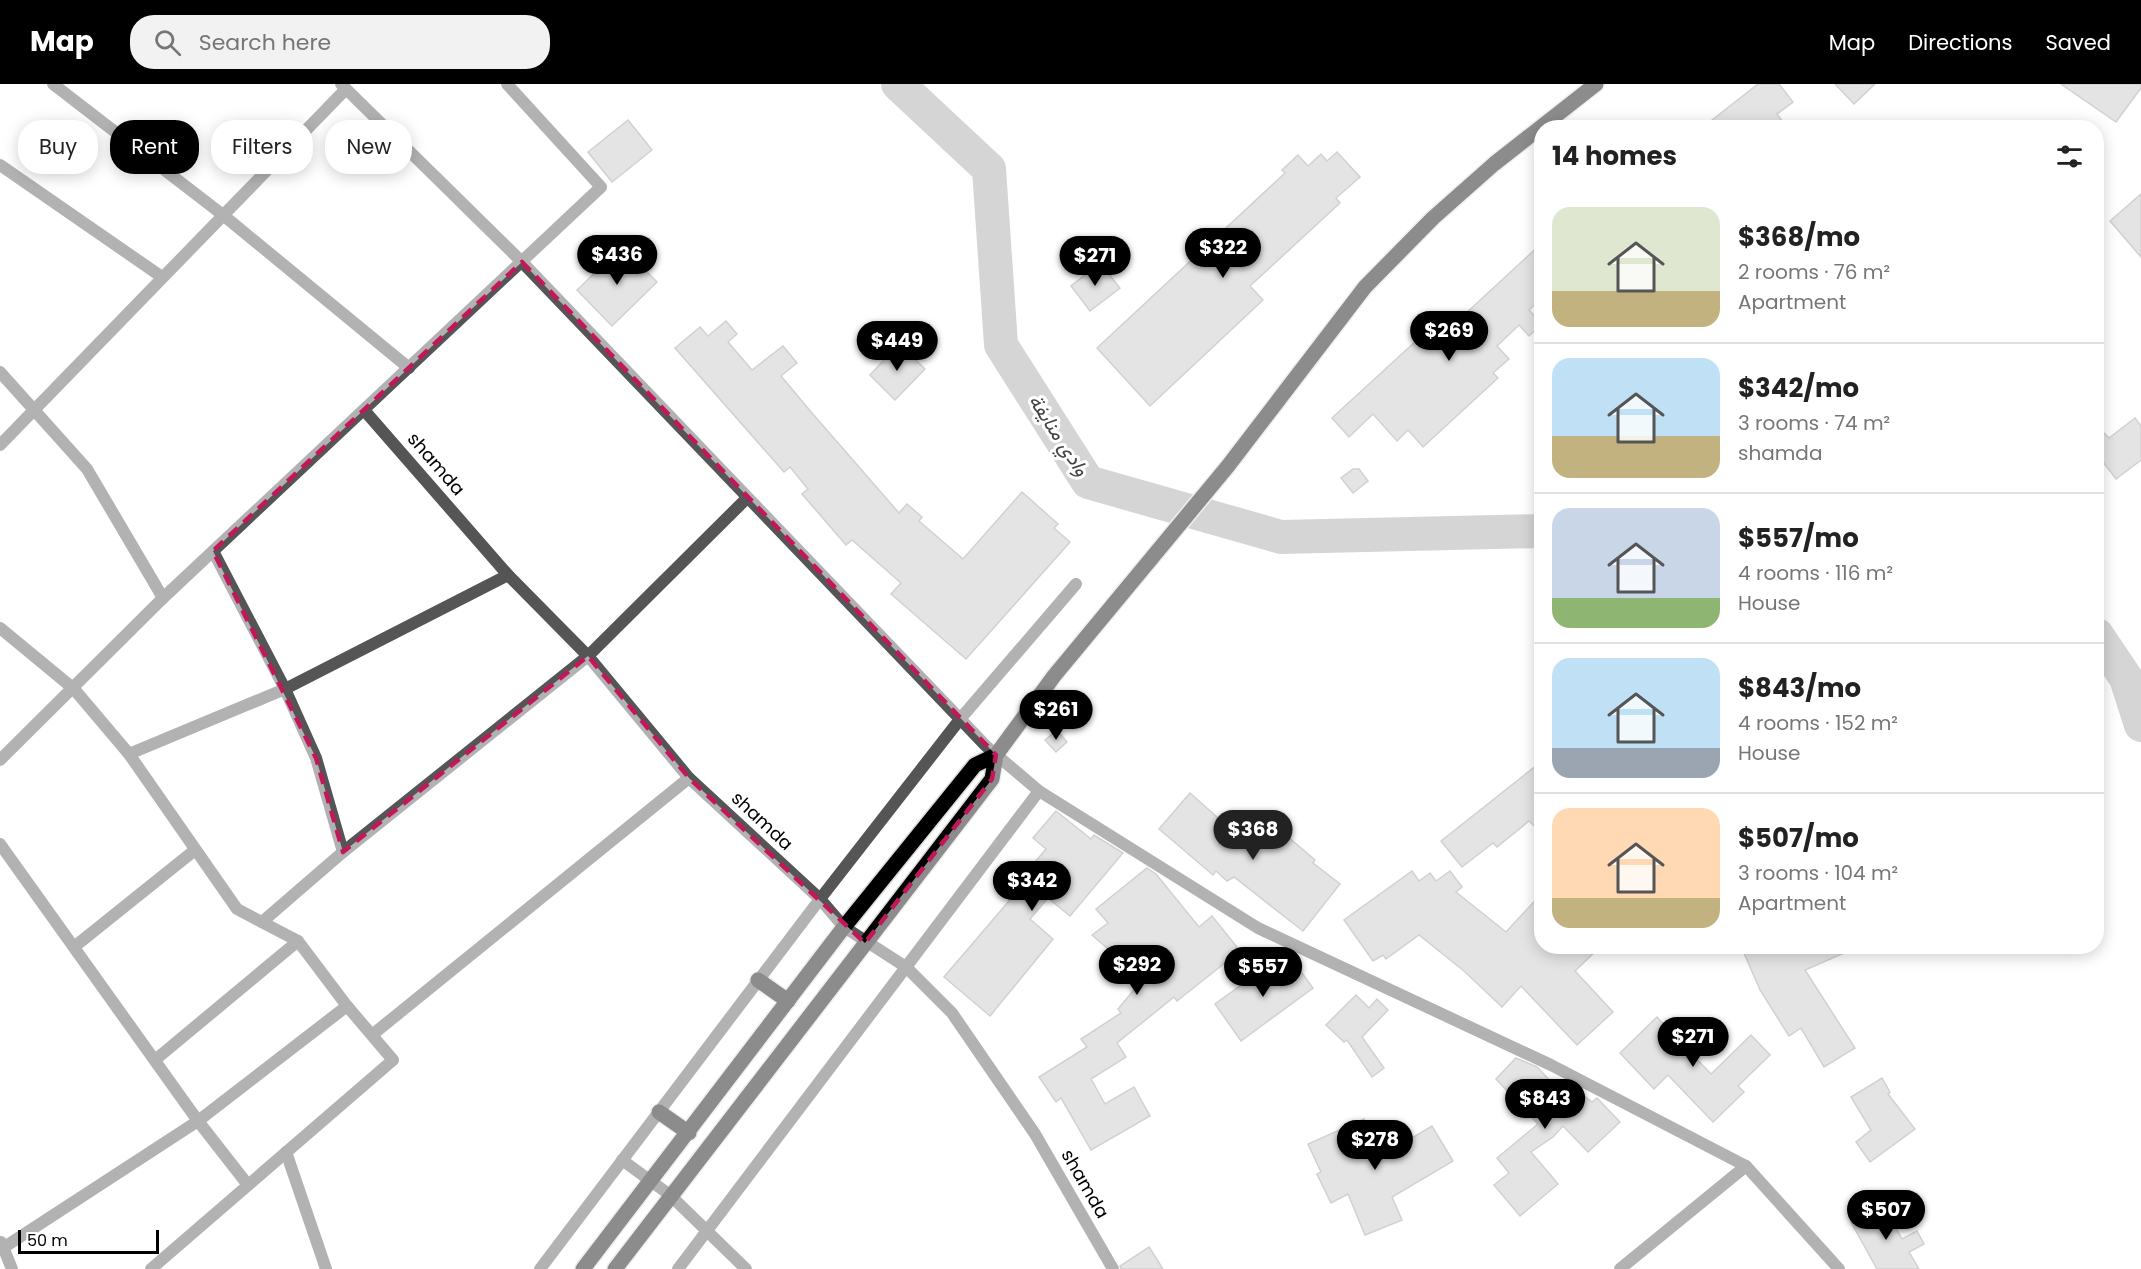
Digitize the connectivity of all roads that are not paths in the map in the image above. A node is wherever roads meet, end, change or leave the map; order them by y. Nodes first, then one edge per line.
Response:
1 (53, 84) edge
2 (507, 84) edge
3 (1596, 84) edge
4 (344, 87) edge
5 (1550, 120) edge
6 (1534, 133) edge
7 (0, 165) edge
8 (223, 215) junction
9 (522, 262) junction
10 (162, 277) junction
11 (409, 368) junction
12 (0, 372) edge
13 (33, 409) junction
14 (364, 410) junction
15 (0, 444) edge
16 (746, 499) junction
17 (213, 551) junction
18 (508, 575) junction
19 (1076, 584) dead end
20 (163, 598) junction
21 (0, 628) edge
22 (588, 656) junction
23 (75, 689) junction
24 (285, 689) junction
25 (961, 718) junction
26 (129, 754) junction
27 (996, 755) junction
28 (0, 760) edge
29 (689, 778) junction
30 (1039, 791) junction
31 (0, 844) edge
32 (195, 850) junction
33 (343, 852) junction
34 (820, 899) junction
35 (262, 922) junction
36 (844, 927) junction
37 (298, 941) junction
38 (865, 943) junction
39 (74, 947) junction
40 (906, 967) junction
41 (758, 980) junction
42 (788, 1001) junction
43 (346, 1006) junction
44 (372, 1035) junction
45 (154, 1059) junction
46 (659, 1112) junction
47 (198, 1120) junction
48 (689, 1133) junction
49 (286, 1152) junction
50 (622, 1160) junction
51 (1746, 1166) junction
52 (652, 1183) junction
53 (248, 1185) junction
54 (670, 1195) junction
55 (707, 1230) junction
56 (2, 1244) edge
57 (12, 1269) edge
58 (151, 1269) edge
59 (326, 1269) edge
60 (540, 1269) edge
61 (583, 1269) edge
62 (615, 1269) edge
63 (678, 1269) edge
64 (746, 1269) edge
65 (1113, 1269) edge
66 (1620, 1269) edge
67 (1839, 1269) edge

1 - 8 street
2 - 9 street
3 - 5 main road
4 - 8 street
4 - 9 street
6 - 27 main road
7 - 10 street
8 - 10 street
8 - 11 street
9 - 11 street
9 - 16 street
10 - 13 street
11 - 14 street
12 - 13 street
13 - 15 street
13 - 20 street
14 - 17 street
14 - 18 street, shamda
16 - 22 street
16 - 25 street
17 - 20 street
17 - 24 street
18 - 22 street, shamda
18 - 24 street
19 - 25 street
20 - 23 street
21 - 23 street
22 - 29 street, shamda
22 - 33 street
23 - 26 street
23 - 28 street
24 - 26 street
24 - 33 street
25 - 27 street
25 - 34 street
26 - 32 street
27 - 30 street
27 - 36 main road
27 - 38 main road
29 - 34 street, shamda
29 - 44 street
30 - 40 street
30 - 51 street
31 - 39 street
32 - 35 street
32 - 39 street
33 - 35 street
34 - 36 street, shamda
34 - 41 street
35 - 37 street
36 - 38 street, shamda
36 - 42 main road
37 - 43 street
37 - 45 street
38 - 40 street, shamda
38 - 54 main road
39 - 45 street
40 - 55 street
40 - 65 street, shamda
41 - 42 main road
41 - 46 street
42 - 48 main road
43 - 44 street
43 - 47 street
44 - 49 street
45 - 47 street
46 - 48 main road
46 - 50 street
47 - 53 street
47 - 56 street
48 - 52 main road
49 - 53 street
49 - 59 street
50 - 52 street
50 - 60 street
51 - 66 street
51 - 67 street
52 - 54 street
52 - 61 main road
53 - 58 street
54 - 55 street
54 - 62 main road
55 - 63 street
55 - 64 street
56 - 57 street

